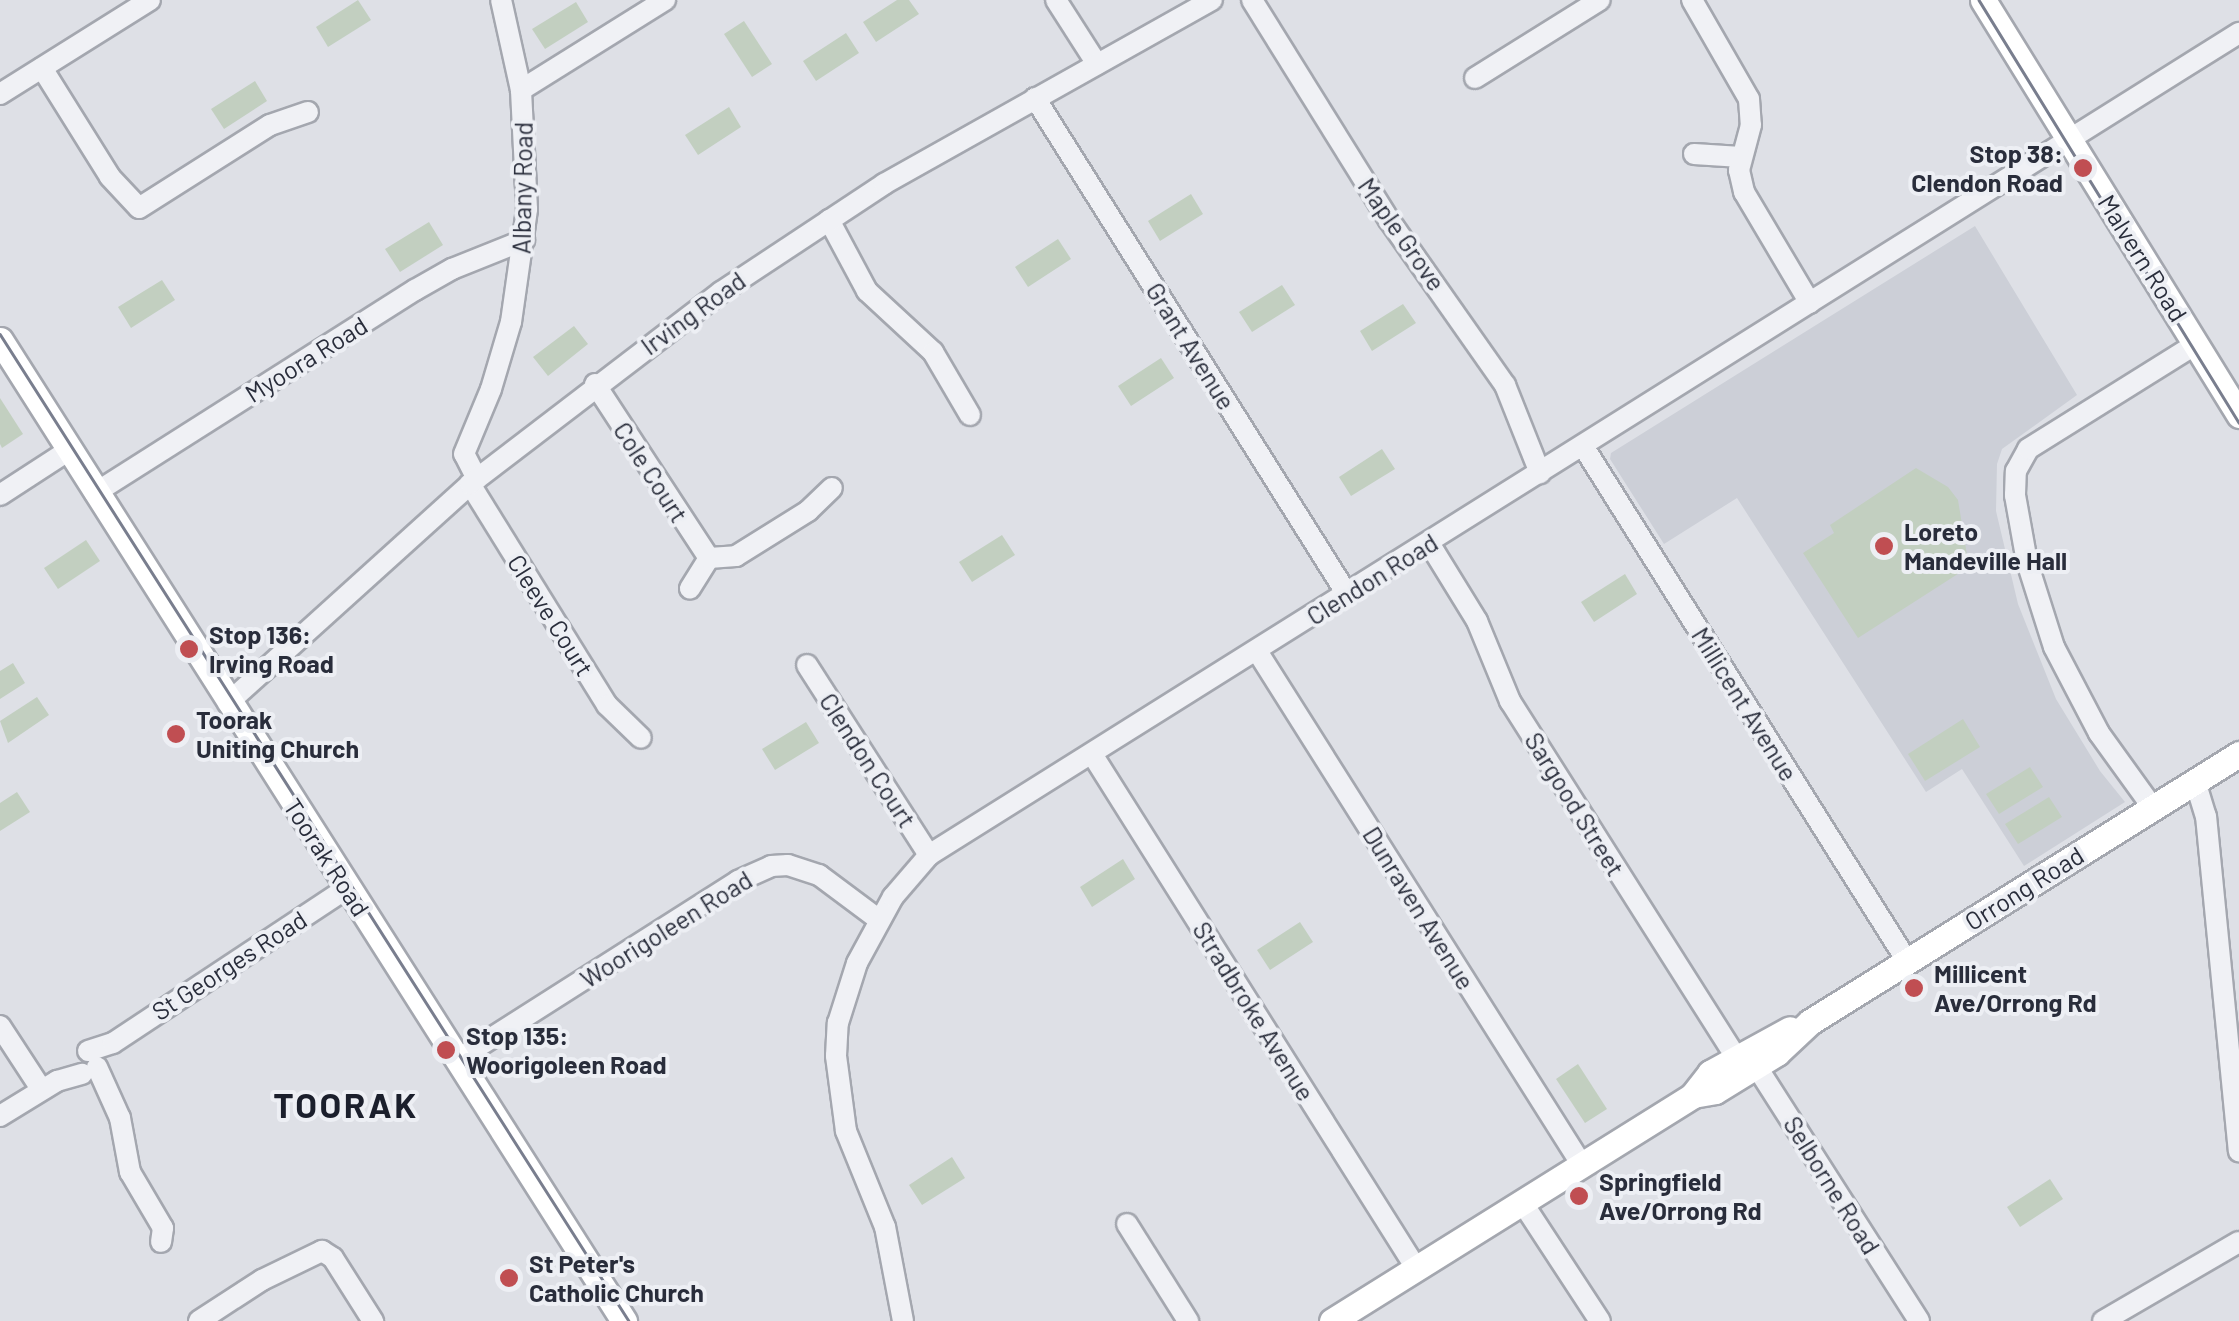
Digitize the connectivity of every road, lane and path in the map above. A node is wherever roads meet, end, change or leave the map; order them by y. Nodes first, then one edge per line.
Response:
1 (150, 0) edge
2 (501, 0) edge
3 (664, 0) edge
4 (1056, 0) edge
5 (1212, 0) edge
6 (1252, 0) edge
7 (1600, 0) edge
8 (1692, 0) edge
9 (1984, 0) edge
10 (2236, 42) edge
11 (1097, 64) junction
12 (42, 68) junction
13 (1475, 78) dead end
14 (521, 90) junction
15 (0, 94) edge
16 (1035, 98) junction
17 (308, 112) dead end
18 (2070, 140) junction
19 (1694, 154) dead end
20 (1741, 157) junction
21 (829, 220) junction
22 (524, 240) junction
23 (1810, 303) junction
24 (0, 340) edge
25 (2196, 344) junction
26 (595, 384) junction
27 (970, 415) dead end
28 (2239, 415) edge
29 (474, 432) junction
30 (1582, 446) junction
31 (69, 450) junction
32 (494, 464) junction
33 (1540, 473) junction
34 (473, 481) junction
35 (832, 488) dead end
36 (95, 493) junction
37 (0, 495) edge
38 (1429, 543) junction
39 (709, 558) junction
40 (690, 589) dead end
41 (1347, 594) junction
42 (1257, 651) junction
43 (806, 665) dead end
44 (228, 703) junction
45 (641, 738) dead end
46 (1092, 754) junction
47 (2239, 754) edge
48 (2196, 782) junction
49 (2153, 808) junction
50 (929, 855) junction
51 (347, 888) junction
52 (878, 919) junction
53 (1907, 961) junction
54 (0, 1026) edge
55 (457, 1060) junction
56 (1746, 1062) junction
57 (87, 1065) junction
58 (49, 1085) junction
59 (0, 1116) edge
60 (2239, 1151) edge
61 (1582, 1165) junction
62 (1522, 1202) junction
63 (1127, 1224) dead end
64 (161, 1242) dead end
65 (2239, 1242) edge
66 (1416, 1268) junction
67 (198, 1321) edge
68 (373, 1321) edge
69 (624, 1321) edge
70 (903, 1321) edge
71 (1188, 1321) edge
72 (1332, 1321) edge
73 (1600, 1321) edge
74 (1919, 1321) edge
75 (2103, 1321) edge

1 - 12 street
2 - 14 street, Albany Road
3 - 14 street
4 - 11 street
5 - 11 street, Irving Road
6 - 33 street, Maple Grove
7 - 13 street
8 - 20 street
9 - 18 main road, Malvern Road
10 - 18 street, Clendon Road
11 - 16 street, Irving Road
12 - 15 street
12 - 17 street
14 - 22 street, Albany Road
16 - 21 street, Irving Road
16 - 41 street, Grant Avenue
18 - 23 street, Clendon Road
18 - 25 main road, Malvern Road
19 - 20 street
20 - 23 street
21 - 26 street, Irving Road
21 - 27 street
22 - 29 street, Albany Road
22 - 36 street, Myoora Road
23 - 30 street, Clendon Road
24 - 31 main road, Toorak Road
25 - 28 main road, Malvern Road
25 - 49 street
26 - 32 street, Irving Road
26 - 39 street, Cole Court
29 - 32 street
29 - 34 street, Albany Road
30 - 33 street, Clendon Road
30 - 53 street, Millicent Avenue
31 - 36 main road, Toorak Road
31 - 37 street
32 - 34 street, Irving Road
33 - 38 street, Clendon Road
34 - 44 street, Irving Road
34 - 45 street, Cleeve Court
35 - 39 street
36 - 44 main road, Toorak Road
38 - 41 street, Clendon Road
38 - 56 street, Sargood Street
39 - 40 street
41 - 42 street, Clendon Road
42 - 46 street, Clendon Road
42 - 61 street, Dunraven Avenue
43 - 50 street, Clendon Court
44 - 51 main road, Toorak Road
46 - 50 street, Clendon Road
46 - 66 street, Stradbroke Avenue
47 - 48 main road, Orrong Road
48 - 49 main road, Orrong Road
48 - 60 street
49 - 53 main road, Orrong Road
50 - 52 street, Clendon Road
51 - 55 main road, Toorak Road
51 - 57 street, St Georges Road
52 - 55 street, Woorigoleen Road
52 - 70 street, Clendon Road
53 - 56 main road, Orrong Road
54 - 58 street
55 - 69 main road, Toorak Road
56 - 61 main road, Orrong Road
56 - 74 street, Selborne Road
57 - 58 street, St Georges Road
57 - 64 street
58 - 59 street, St Georges Road
61 - 62 main road, Orrong Road
62 - 66 main road, Orrong Road
62 - 73 street
63 - 71 street
65 - 75 street
66 - 72 main road, Orrong Road
67 - 68 street

